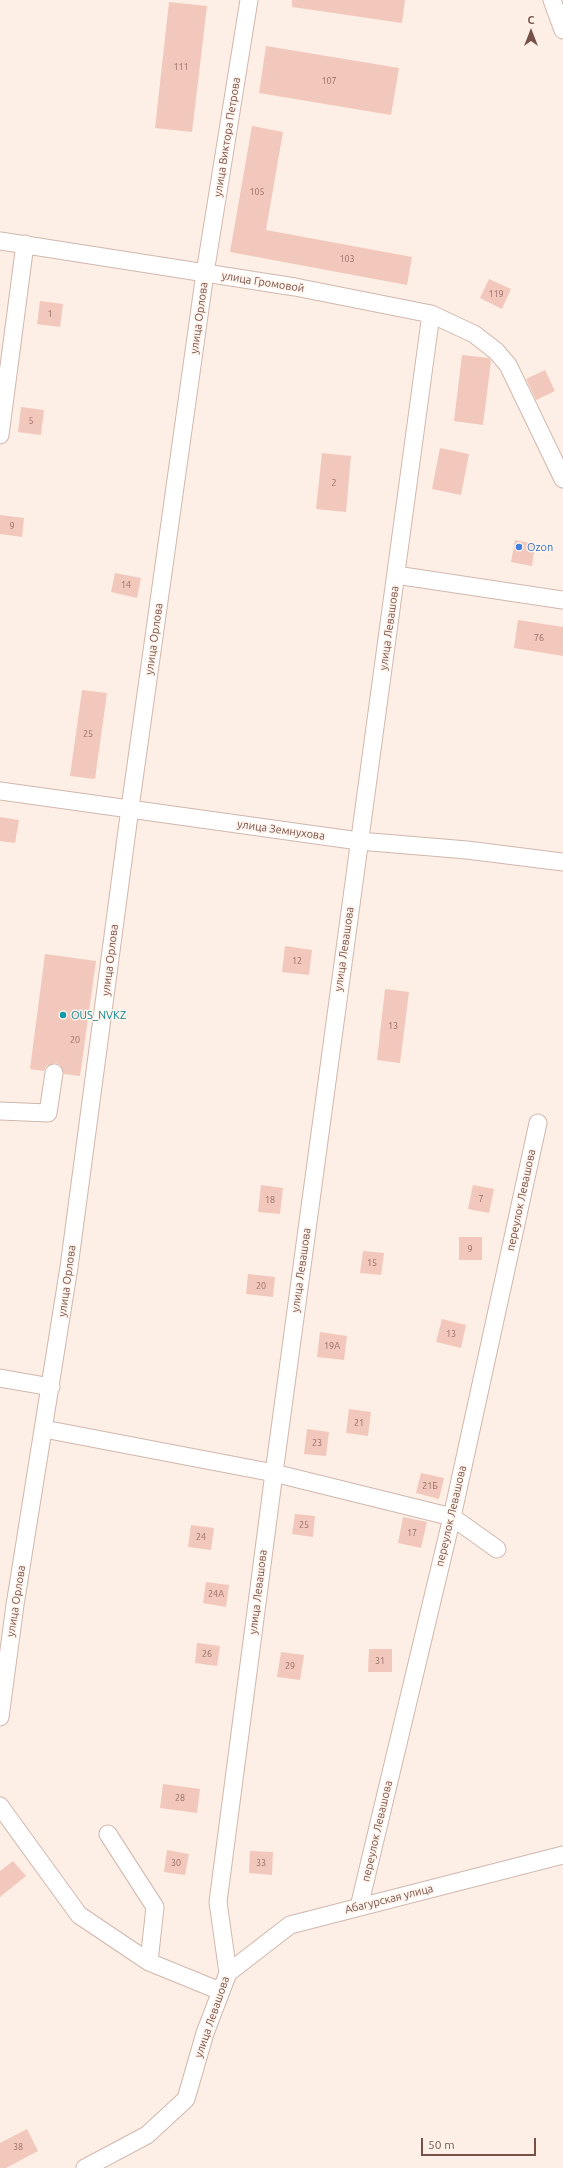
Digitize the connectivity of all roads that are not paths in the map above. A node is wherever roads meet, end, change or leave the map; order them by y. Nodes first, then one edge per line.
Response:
1 (249, 0) edge
2 (552, 0) edge
3 (563, 30) edge
4 (0, 241) edge
5 (25, 244) junction
6 (205, 273) junction
7 (431, 314) junction
8 (0, 436) edge
9 (563, 478) edge
10 (396, 575) junction
11 (563, 600) edge
12 (0, 791) edge
13 (130, 808) junction
14 (359, 841) junction
15 (563, 862) edge
16 (54, 1073) dead end
17 (0, 1111) edge
18 (538, 1124) dead end
19 (0, 1378) edge
20 (51, 1387) junction
21 (44, 1429) junction
22 (274, 1473) junction
23 (452, 1517) junction
24 (497, 1549) dead end
25 (0, 1717) edge
26 (0, 1806) edge
27 (108, 1834) dead end
28 (563, 1855) edge
29 (359, 1907) junction
30 (150, 1962) junction
31 (228, 1973) junction
32 (220, 1991) junction
33 (85, 2168) edge

1 - 6 street, улица Виктора Петрова
2 - 3 street
4 - 5 street, улица Громовой
5 - 6 street, улица Громовой
5 - 8 street
6 - 7 street, улица Громовой
6 - 13 street, улица Орлова
7 - 9 street, улица Громовой
7 - 10 street, улица Левашова
10 - 11 street
10 - 14 street, улица Левашова
12 - 13 street, улица Земнухова
13 - 14 street, улица Земнухова
13 - 20 street, улица Орлова
14 - 15 street, улица Земнухова
14 - 22 street, улица Левашова
16 - 17 street
18 - 23 street, переулок Левашова
19 - 20 street
20 - 21 street, улица Орлова
21 - 22 street
21 - 25 street, улица Орлова
22 - 23 street
22 - 31 street, улица Левашова
23 - 24 street
23 - 29 street, переулок Левашова
26 - 30 street
27 - 30 street
28 - 29 street, Абагурская улица
29 - 31 street, Абагурская улица
30 - 32 street
31 - 32 street, улица Левашова
32 - 33 street, улица Левашова

